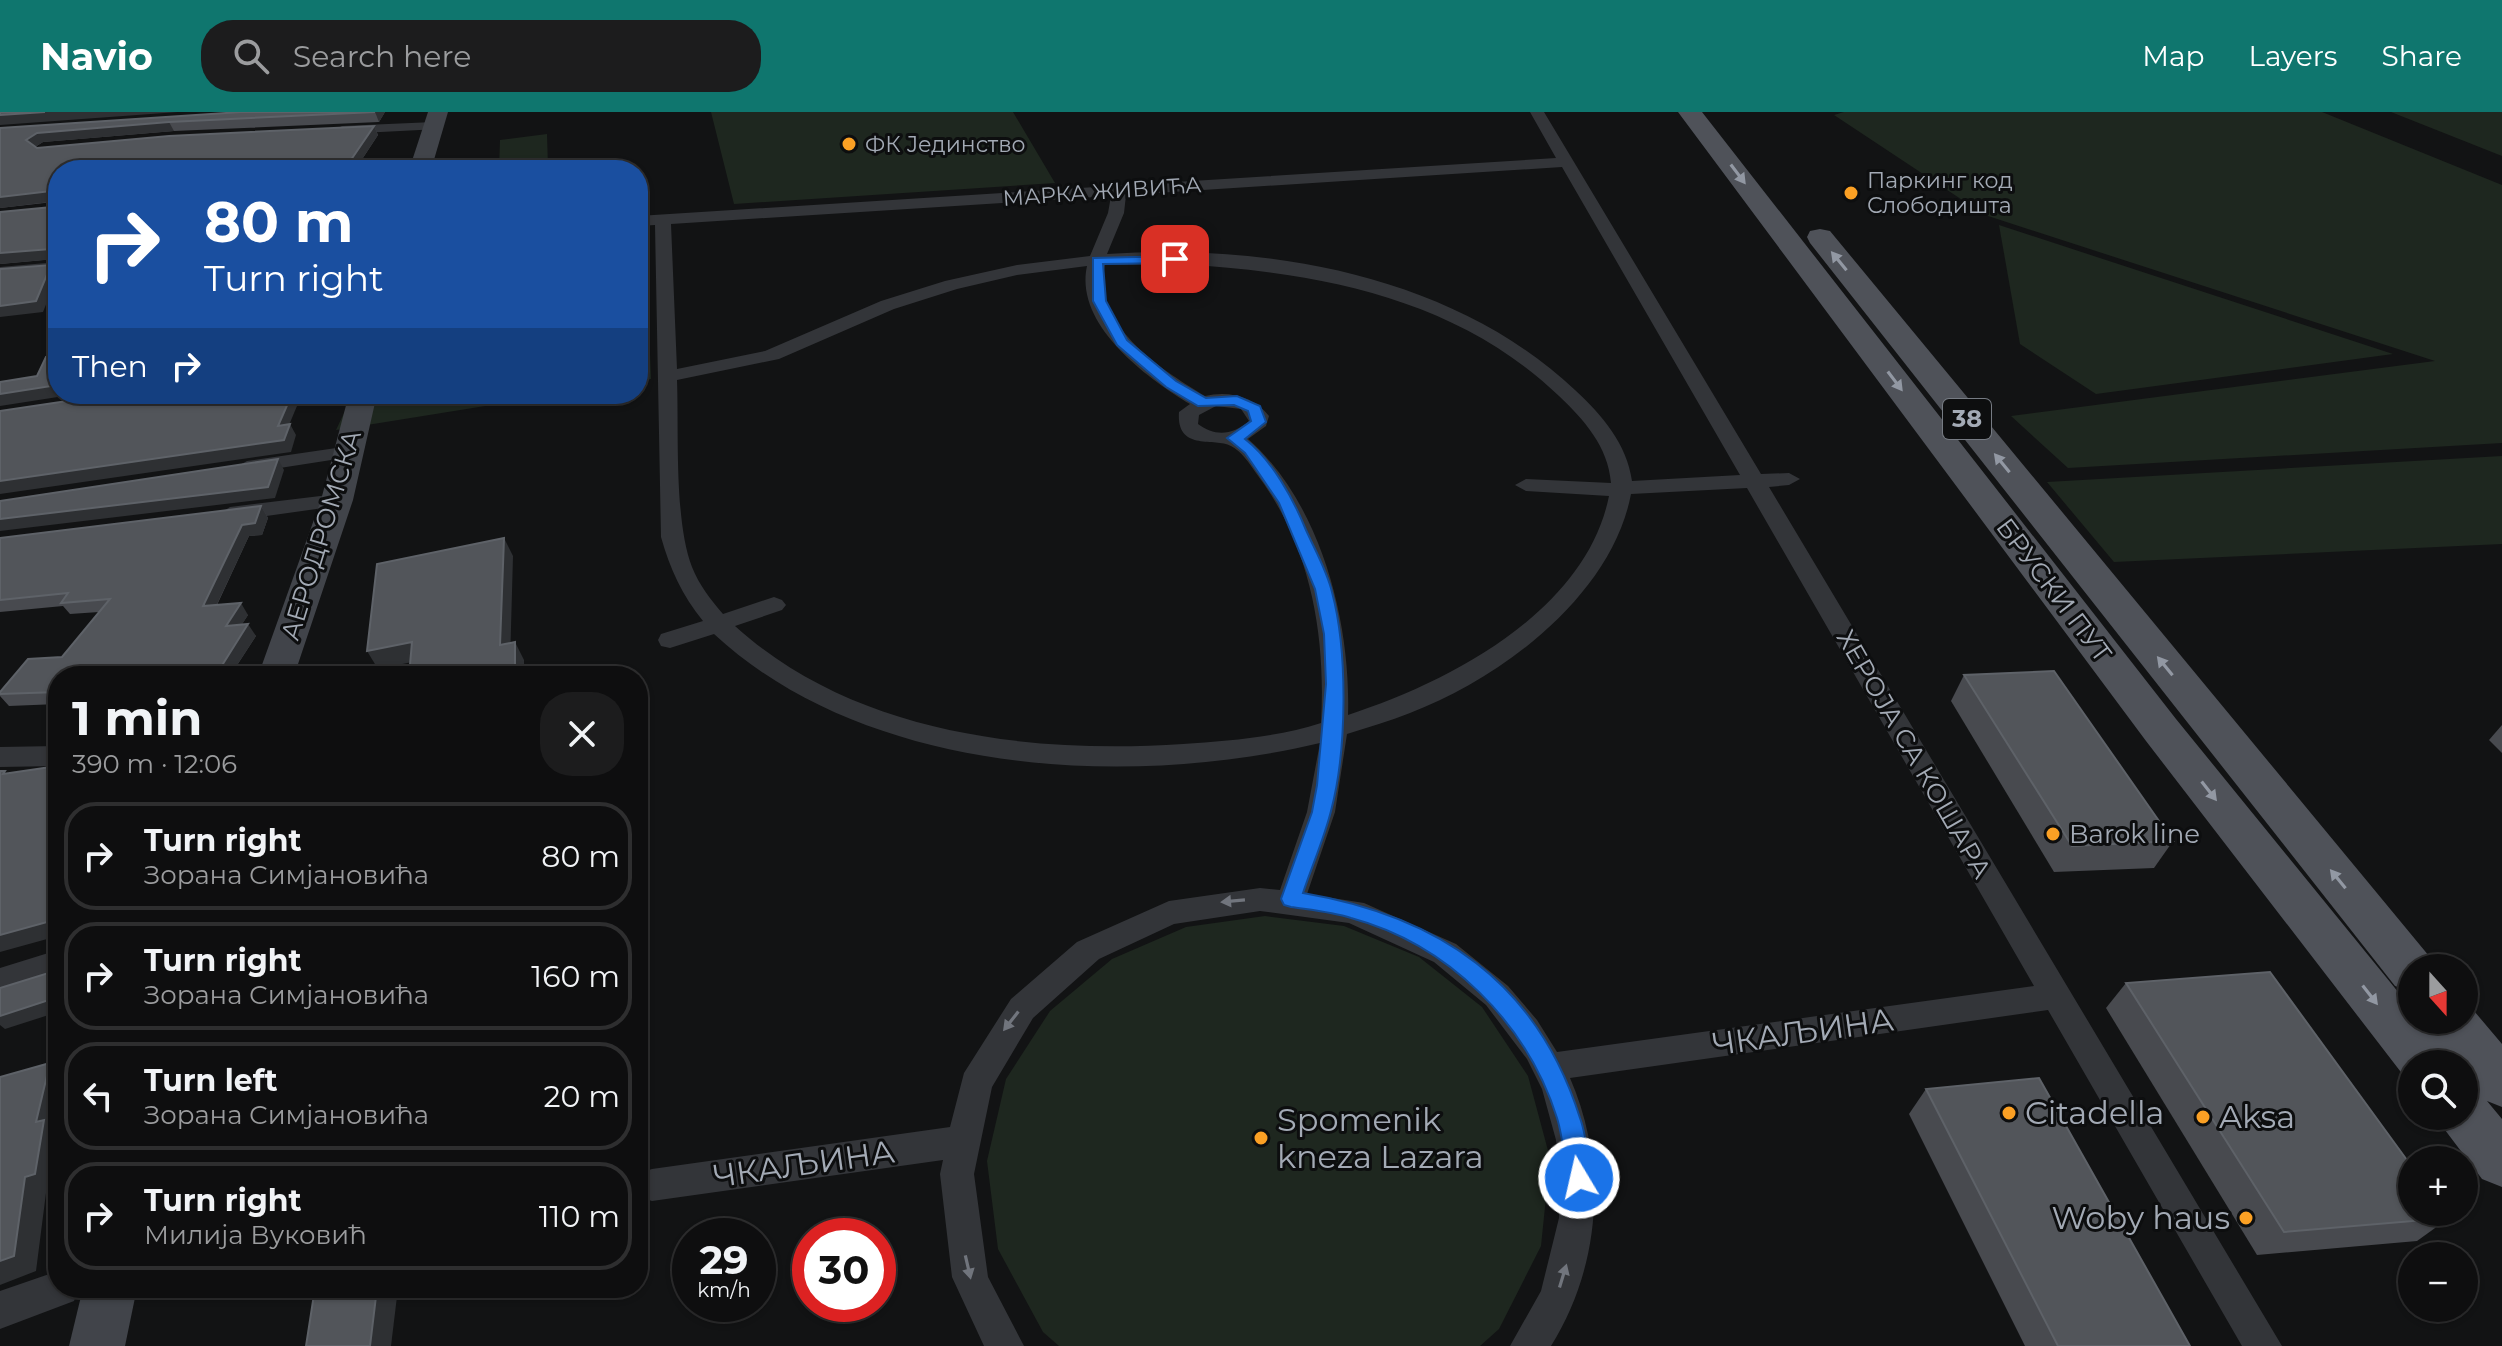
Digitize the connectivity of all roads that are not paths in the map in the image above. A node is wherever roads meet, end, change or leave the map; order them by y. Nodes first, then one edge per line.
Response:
1 (1537, 112) edge
2 (1690, 112) edge
3 (1720, 112) edge
4 (436, 119) edge
5 (331, 130) edge
6 (423, 160) edge
7 (1566, 162) junction
8 (1118, 190) junction
9 (663, 219) junction
10 (648, 220) edge
11 (1097, 260) junction
12 (48, 268) edge
13 (0, 272) edge
14 (667, 376) junction
15 (1203, 403) junction
16 (361, 404) edge
17 (1234, 438) junction
18 (350, 452) junction
19 (227, 470) edge
20 (1789, 479) dead end
21 (1753, 481) junction
22 (1526, 485) dead end
23 (1622, 488) junction
24 (337, 500) junction
25 (202, 517) edge
26 (774, 605) dead end
27 (721, 625) junction
28 (670, 640) dead end
29 (279, 666) edge
30 (1333, 730) junction
31 (48, 756) edge
32 (0, 757) edge
33 (1291, 899) junction
34 (2398, 954) edge
35 (48, 966) edge
36 (0, 981) edge
37 (2056, 996) junction
38 (2462, 1034) edge
39 (2414, 1050) edge
40 (1550, 1067) junction
41 (2502, 1083) edge
42 (2477, 1130) edge
43 (957, 1142) junction
44 (2502, 1161) edge
45 (652, 1185) dead end
46 (48, 1293) edge
47 (108, 1298) edge
48 (0, 1310) edge
49 (97, 1346) edge
50 (1005, 1346) edge
51 (1529, 1346) edge
52 (2263, 1346) edge

1 - 7 street, ХЕРОЈА СА КОШАРА
2 -> 39 main road, БРУСКИ ПУТ / 38
34 -> 3 main road, БРУСКИ ПУТ / 38
4 - 5 street
4 - 6 street
7 - 8 street, МАРКА ЖИВИЋА
7 - 21 street, ХЕРОЈА СА КОШАРА
8 - 9 street, МАРКА ЖИВИЋА
8 - 11 street
9 - 10 street, МАРКА ЖИВИЋА
9 - 14 street
11 - 14 street
11 - 15 street
11 - 23 street
12 - 13 street
14 - 27 street
15 - 17 street
15 - 17 street
16 - 18 street, АЕРОДРОМСКА
17 - 30 street
18 - 19 street
18 - 24 street, АЕРОДРОМСКА
20 - 21 street
21 - 23 street
21 - 37 street, ХЕРОЈА СА КОШАРА
22 - 23 street
23 - 30 street
24 - 25 street
24 - 29 street, АЕРОДРОМСКА
26 - 27 street
27 - 28 street
27 - 30 street
30 - 33 street
31 - 32 street
33 - 40 street
33 -> 43 street
35 - 36 street
37 - 40 street, ЧКАЉИНА
37 - 52 street, ХЕРОЈА СА КОШАРА
38 - 41 main road
51 -> 40 street
42 - 44 main road
43 - 45 street, ЧКАЉИНА
43 -> 50 street
46 - 48 street
47 - 49 street

